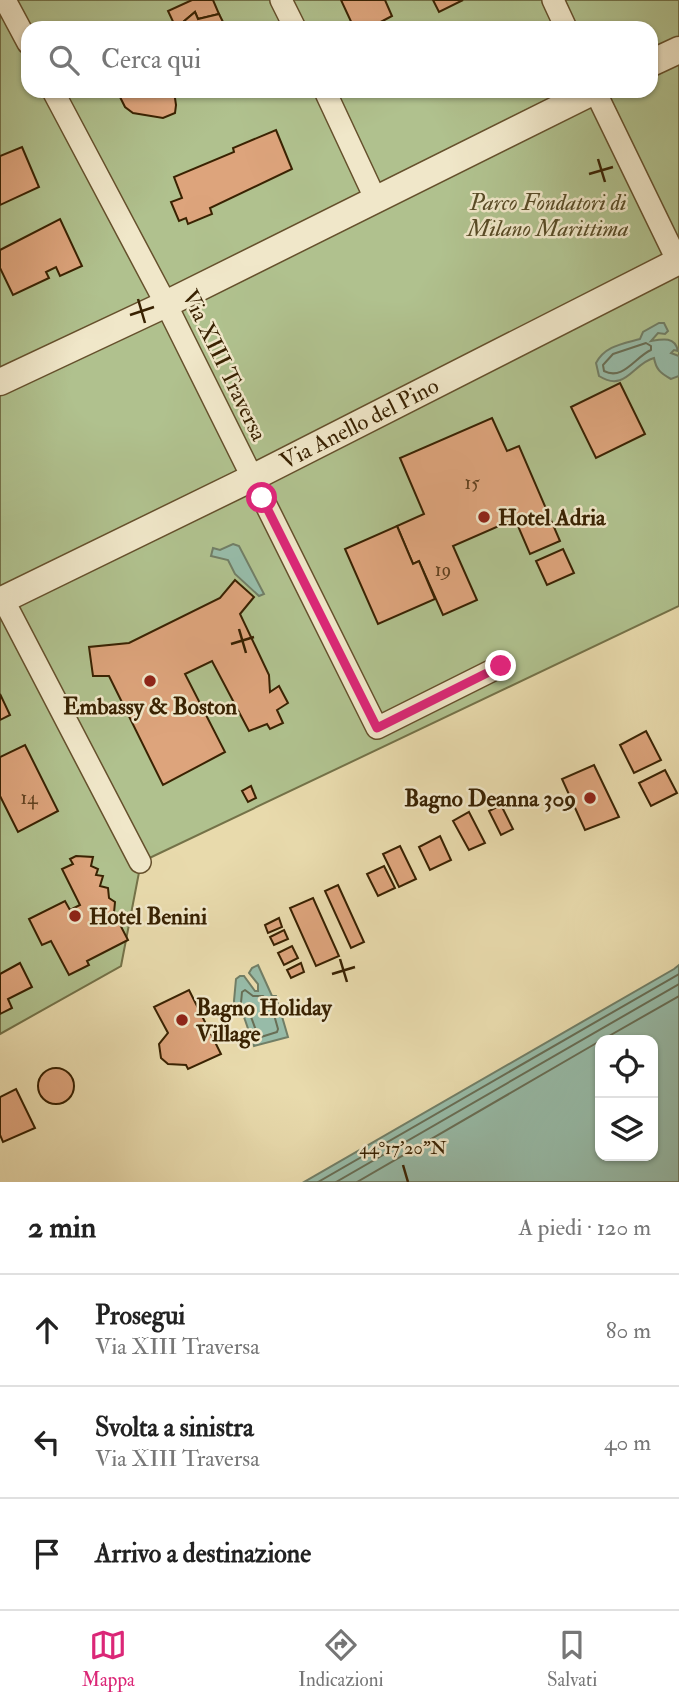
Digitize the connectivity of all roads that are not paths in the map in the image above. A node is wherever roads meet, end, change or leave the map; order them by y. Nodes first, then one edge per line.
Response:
1 (5, 0) edge
2 (281, 0) edge
3 (553, 0) edge
4 (292, 21) edge
5 (563, 21) edge
6 (21, 30) edge
7 (679, 50) edge
8 (658, 60) edge
9 (58, 98) edge
10 (328, 98) edge
11 (580, 98) edge
12 (597, 98) edge
13 (375, 198) junction
14 (679, 262) edge
15 (166, 304) junction
16 (0, 382) edge
17 (252, 478) junction
18 (1, 600) edge
19 (501, 666) dead end
20 (141, 862) dead end

1 - 6 street
2 - 4 street
3 - 5 street
7 - 8 street
9 - 15 street, Via XIII Traversa
10 - 13 street
11 - 13 street
12 - 14 street
13 - 15 street
14 - 17 street, Via Anello del Pino
15 - 16 street
15 - 17 street, Via XIII Traversa
17 - 18 street, Via Anello del Pino
17 - 19 street, Via XIII Traversa
18 - 20 street

